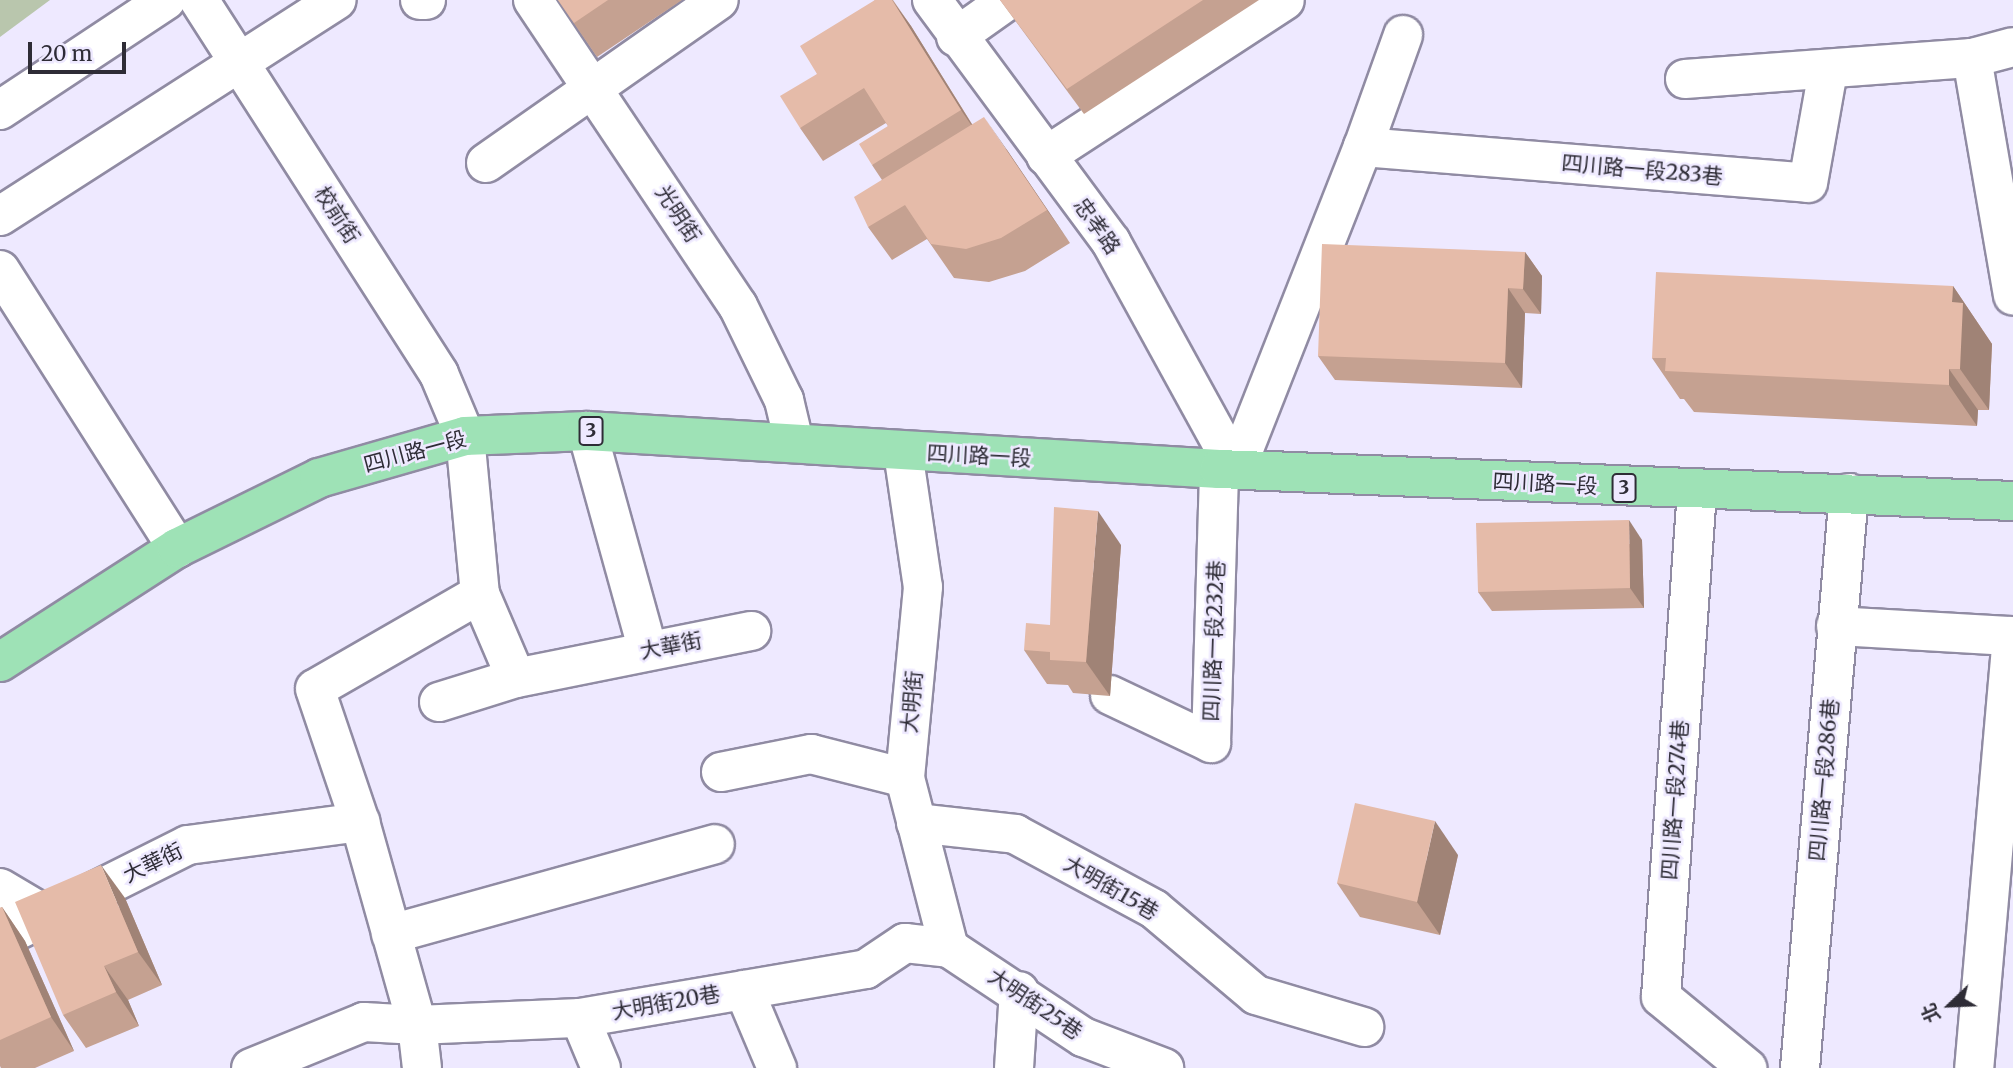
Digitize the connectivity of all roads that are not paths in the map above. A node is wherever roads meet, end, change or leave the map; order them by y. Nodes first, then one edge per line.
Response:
1 (166, 0) edge
2 (199, 0) edge
3 (337, 0) edge
4 (420, 0) edge
5 (426, 0) edge
6 (533, 0) edge
7 (719, 0) edge
8 (932, 0) edge
9 (1009, 0) edge
10 (1285, 0) edge
11 (1403, 35) dead end
12 (956, 37) junction
13 (2013, 47) edge
14 (1972, 58) junction
15 (240, 64) junction
16 (1828, 71) junction
17 (1685, 79) dead end
18 (596, 89) junction
19 (0, 110) edge
20 (1363, 147) junction
21 (1046, 156) junction
22 (486, 163) dead end
23 (0, 216) edge
24 (2007, 229) edge
25 (0, 270) edge
26 (2013, 295) edge
27 (587, 431) junction
28 (465, 436) junction
29 (794, 442) junction
30 (903, 452) junction
31 (1228, 468) junction
32 (1696, 491) junction
33 (1849, 493) junction
34 (2013, 501) edge
35 (177, 548) junction
36 (480, 594) junction
37 (1836, 626) junction
38 (751, 631) dead end
39 (648, 651) junction
40 (0, 662) edge
41 (516, 678) junction
42 (1110, 695) dead end
43 (439, 702) dead end
44 (721, 772) dead end
45 (905, 778) junction
46 (360, 822) junction
47 (916, 823) junction
48 (715, 844) dead end
49 (0, 888) edge
50 (47, 916) junction
51 (391, 933) junction
52 (0, 939) edge
53 (949, 948) junction
54 (744, 990) junction
55 (1019, 991) junction
56 (580, 1018) junction
57 (417, 1026) junction
58 (1364, 1027) dead end
59 (251, 1068) edge
60 (422, 1068) edge
61 (601, 1068) edge
62 (777, 1068) edge
63 (1014, 1068) edge
64 (1164, 1068) edge
65 (1747, 1068) edge
66 (1800, 1068) edge
67 (1974, 1068) edge

1 - 19 street
2 - 15 street, 校前街
3 - 15 street
4 - 5 street
6 - 18 street, 光明街
7 - 18 street
8 - 12 street, 忠孝路
9 - 12 street
10 - 21 street
11 - 20 street
12 - 21 street, 忠孝路
13 - 14 street
14 - 16 street
14 - 24 street
15 - 23 street
15 - 28 street, 校前街
16 - 17 street
16 - 20 street, 四川路一段283巷
18 - 22 street
18 - 29 street, 光明街
20 - 31 street
21 - 31 street, 忠孝路
24 - 26 street
25 - 35 street
27 - 28 main road, 四川路一段 / 3
27 - 29 main road, 四川路一段 / 3
27 - 39 street
28 - 35 main road, 四川路一段 / 3
28 - 36 street
29 - 30 main road, 四川路一段 / 3
30 - 31 main road, 四川路一段 / 3
30 - 45 street, 大明街
31 - 32 main road, 四川路一段 / 3
31 - 42 street, 四川路一段232巷
32 - 33 main road, 四川路一段 / 3
32 - 65 street, 四川路一段274巷
33 - 34 main road, 四川路一段 / 3
33 - 37 street, 四川路一段286巷
35 - 40 main road, 四川路一段 / 3
36 - 41 street
36 - 46 street
37 - 66 street, 四川路一段286巷
37 - 67 street
38 - 39 street, 大華街
39 - 41 street, 大華街
41 - 43 street, 大華街
44 - 45 street
45 - 47 street, 大明街
46 - 50 street, 大華街
46 - 51 street
47 - 53 street, 大明街
47 - 58 street, 大明街15巷
48 - 51 street
49 - 50 street
50 - 52 street, 大華街
51 - 57 street
53 - 54 street, 大明街20巷
53 - 55 street, 大明街25巷
54 - 56 street, 大明街20巷
54 - 62 street
55 - 63 street
55 - 64 street, 大明街25巷
56 - 57 street, 大明街20巷
56 - 61 street
57 - 59 street, 大明街20巷
57 - 60 street

